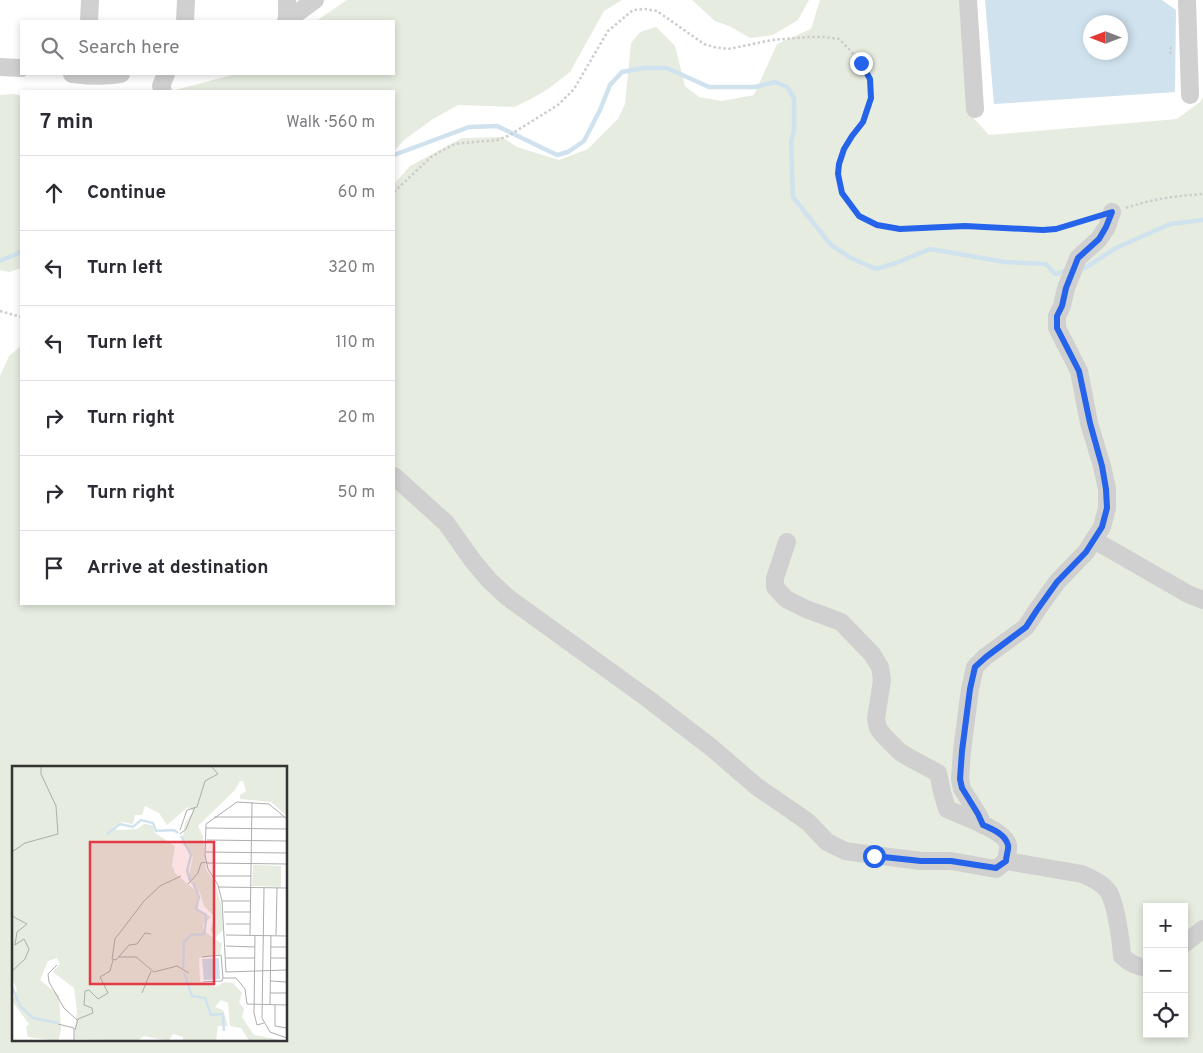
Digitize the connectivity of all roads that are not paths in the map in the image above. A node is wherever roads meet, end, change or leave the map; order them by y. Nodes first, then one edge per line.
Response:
1 (90, 0) edge
2 (186, 0) edge
3 (287, 0) edge
4 (315, 0) edge
5 (968, 0) edge
6 (1187, 0) edge
7 (90, 20) edge
8 (185, 20) edge
9 (287, 20) edge
10 (288, 20) edge
11 (0, 67) edge
12 (20, 68) edge
13 (97, 75) edge
14 (116, 75) edge
15 (166, 75) edge
16 (162, 90) edge
17 (1190, 96) dead end
18 (975, 109) dead end
19 (1112, 212) road end
20 (395, 477) edge
21 (1094, 540) junction
22 (787, 542) dead end
23 (1203, 600) edge
24 (983, 825) junction
25 (1006, 861) junction
26 (1203, 929) edge
27 (1188, 941) edge
28 (1143, 967) edge

1 - 7 street
2 - 8 street
3 - 9 street
4 - 10 street
5 - 18 street
6 - 17 street
11 - 12 street
13 - 14 street
15 - 16 street
19 - 21 street
20 - 25 street
21 - 23 street
21 - 24 street
22 - 24 street
24 - 25 street
25 - 28 street
26 - 27 street

